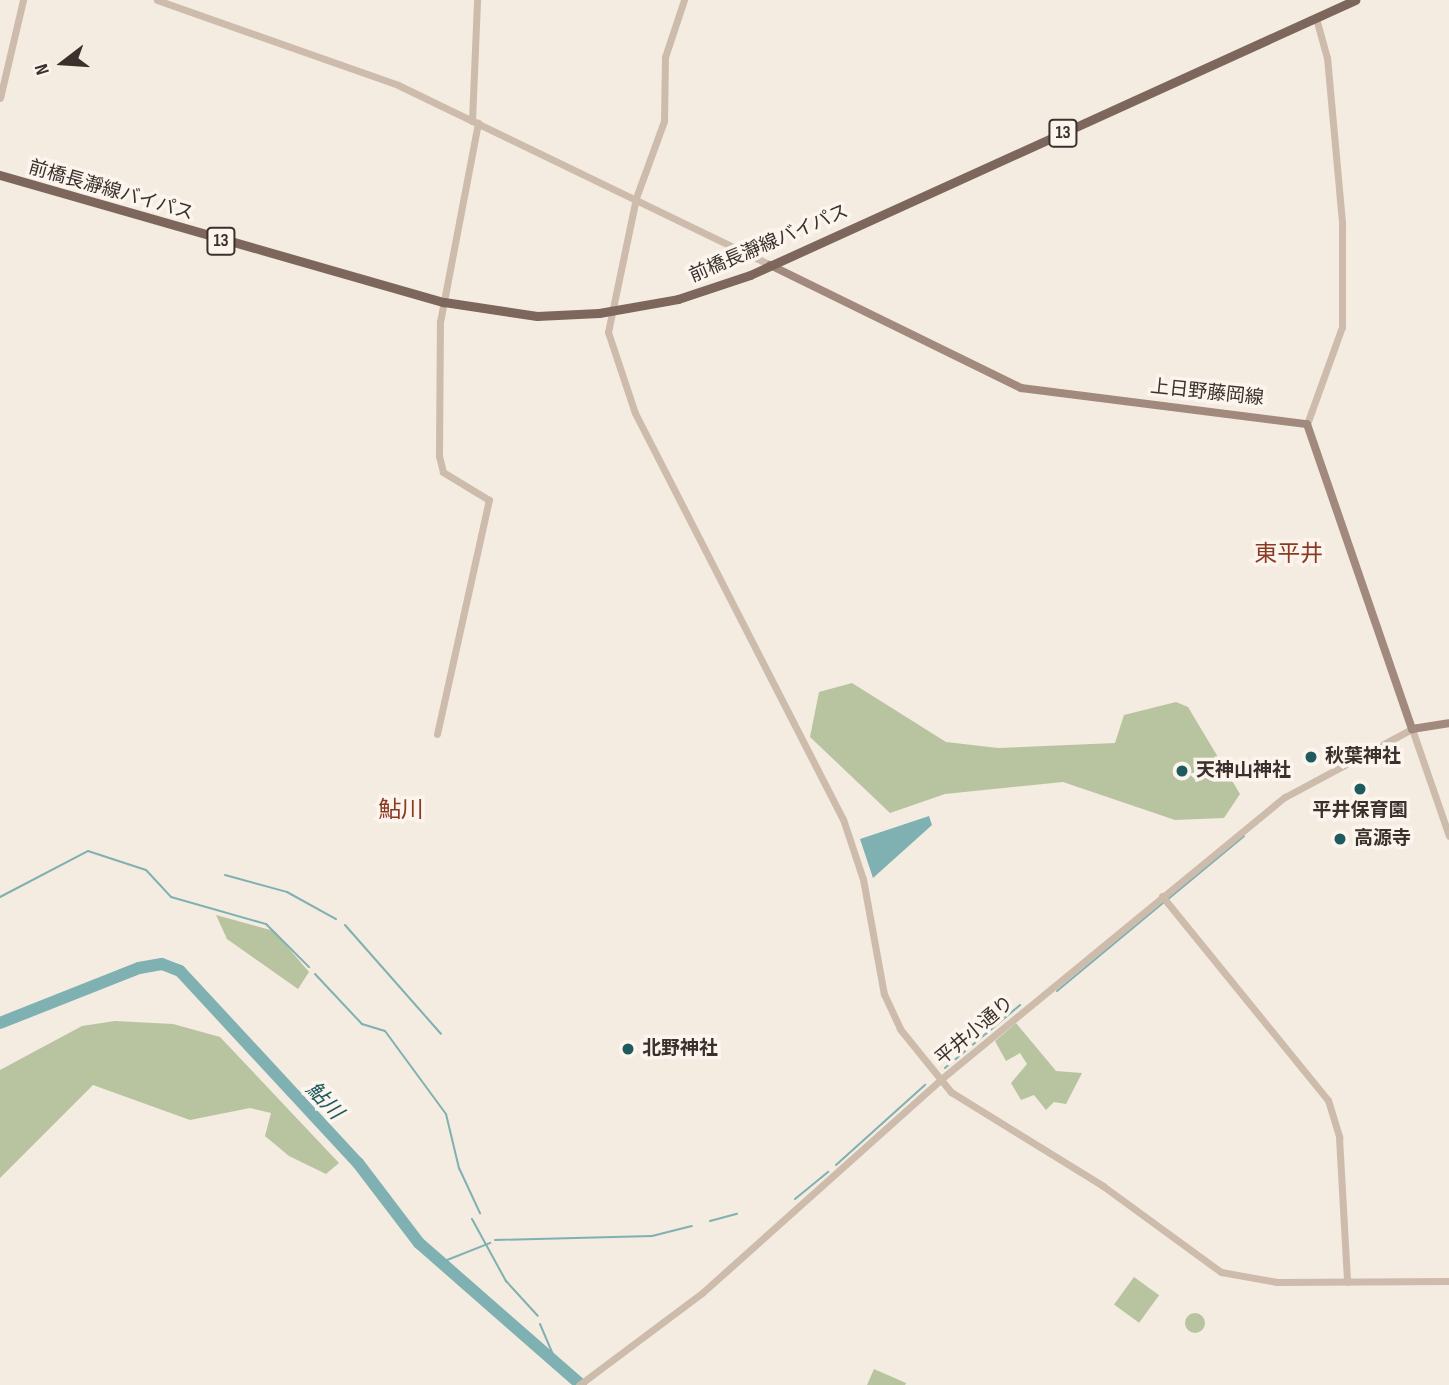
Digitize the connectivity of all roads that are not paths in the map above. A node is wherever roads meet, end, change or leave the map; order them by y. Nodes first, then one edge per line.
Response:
1 (23, 0) edge
2 (157, 0) edge
3 (477, 0) edge
4 (684, 0) edge
5 (1355, 0) edge
6 (1317, 18) junction
7 (0, 98) edge
8 (475, 122) junction
9 (0, 175) edge
10 (636, 198) junction
11 (770, 265) junction
12 (444, 302) junction
13 (610, 312) junction
14 (1307, 424) junction
15 (1449, 723) edge
16 (1412, 729) junction
17 (437, 734) dead end
18 (1449, 836) edge
19 (1162, 896) junction
20 (940, 1080) junction
21 (1449, 1281) edge
22 (1347, 1282) junction
23 (579, 1385) edge

1 - 7 street
2 - 8 street
3 - 8 street
4 - 10 street
5 - 6 main road, 前橋長瀞線バイパス / 13
6 - 11 main road, 前橋長瀞線バイパス / 13
6 - 14 street
8 - 10 street
8 - 12 street
9 - 12 main road, 前橋長瀞線バイパス / 13
10 - 11 street
10 - 13 street
11 - 13 main road, 前橋長瀞線バイパス / 13
11 - 14 main road, 上日野藤岡線
12 - 13 main road, 前橋長瀞線バイパス / 13
12 - 17 street
13 - 20 street
14 - 16 main road
15 - 16 main road
16 - 18 street
16 - 19 street, 平井小通り
19 - 20 street, 平井小通り
19 - 22 street
20 - 22 street
20 - 23 street, 平井小通り
21 - 22 street

